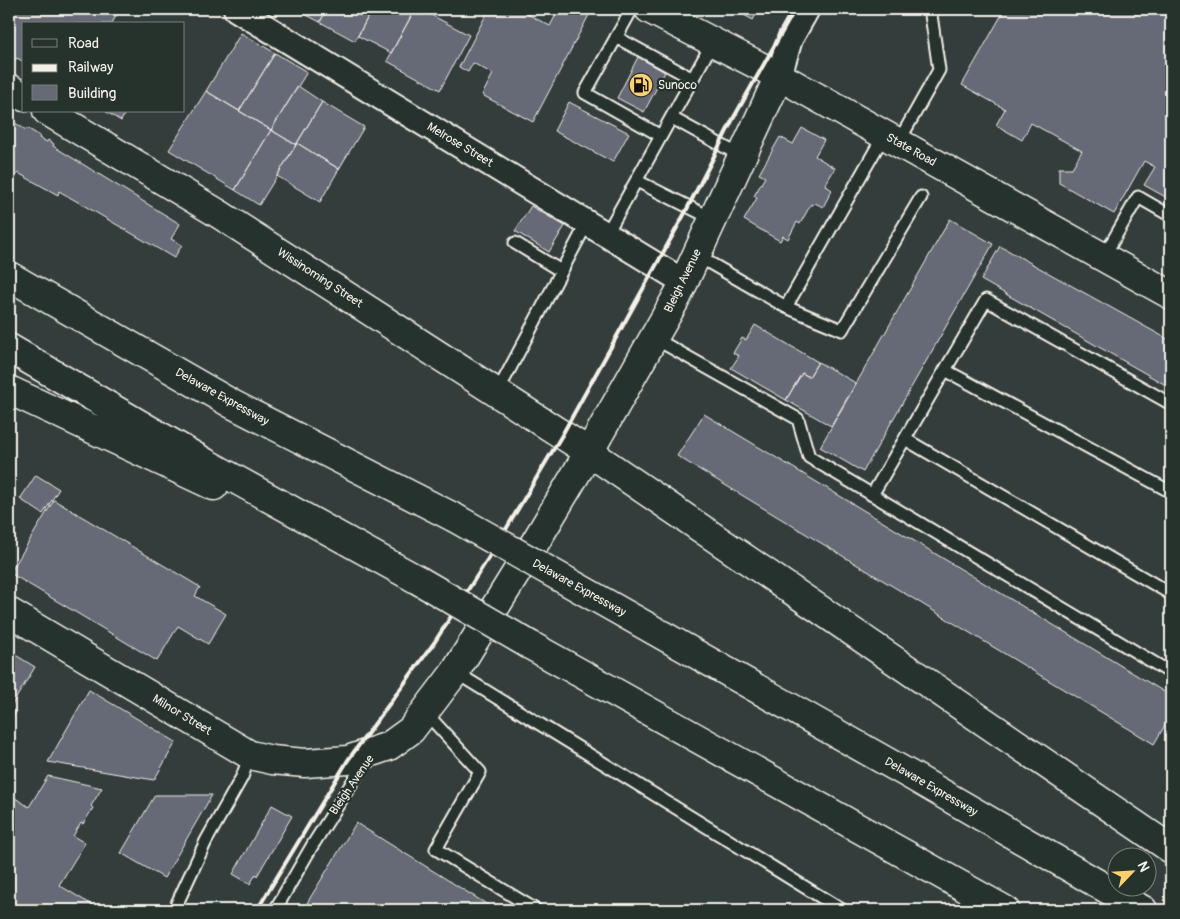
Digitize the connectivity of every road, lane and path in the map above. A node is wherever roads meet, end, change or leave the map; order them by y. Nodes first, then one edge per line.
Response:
1 (632, 9) edge
2 (649, 9) edge
3 (807, 9) edge
4 (934, 9) edge
5 (248, 12) edge
6 (616, 36) junction
7 (713, 42) junction
8 (779, 76) junction
9 (693, 79) junction
10 (9, 88) edge
11 (22, 96) edge
12 (49, 112) edge
13 (672, 118) junction
14 (661, 136) junction
15 (891, 139) junction
16 (741, 156) junction
17 (637, 181) junction
18 (921, 197) dead end
19 (1171, 216) edge
20 (713, 219) junction
21 (586, 223) junction
22 (606, 235) junction
23 (515, 243) dead end
24 (696, 255) junction
25 (1103, 258) junction
26 (561, 271) junction
27 (9, 276) edge
28 (684, 282) junction
29 (1171, 296) edge
30 (786, 307) junction
31 (654, 338) junction
32 (9, 348) edge
33 (945, 370) junction
34 (9, 390) edge
35 (497, 393) junction
36 (1171, 404) edge
37 (905, 439) junction
38 (589, 452) junction
39 (1171, 492) edge
40 (872, 495) junction
41 (418, 580) junction
42 (1171, 594) edge
43 (9, 612) edge
44 (455, 672) junction
45 (1171, 673) edge
46 (425, 712) junction
47 (370, 753) junction
48 (250, 755) junction
49 (1171, 849) edge
50 (174, 910) edge
51 (275, 910) edge
52 (536, 910) edge
53 (842, 910) edge
54 (1005, 910) edge
55 (1144, 910) edge

1 - 6 lane
2 - 7 main road, State Road
3 - 8 street, Bleigh Avenue
4 - 15 lane
5 - 21 street, Melrose Street
6 - 9 lane
6 - 14 lane
7 - 8 main road, State Road
7 - 9 lane
8 - 15 main road, State Road
8 - 16 main road, Bleigh Avenue
9 - 13 lane
10 - 11 main road
12 - 35 main road, Wissinoming Street
13 - 14 lane
13 - 16 lane
14 - 17 lane
15 - 25 main road, State Road
15 - 30 lane
16 - 20 main road, Bleigh Avenue
17 - 20 lane
17 - 22 lane
18 - 30 lane
19 - 25 lane
20 - 24 main road, Bleigh Avenue
21 - 22 street, Melrose Street
21 - 26 lane
22 - 28 street, Melrose Street
23 - 26 lane
24 - 28 main road, Bleigh Avenue
24 - 30 lane
25 - 29 main road, State Road
26 - 35 lane
27 - 55 main road, Delaware Expressway, bridge
28 - 31 main road, Bleigh Avenue
31 - 38 main road, Bleigh Avenue
31 - 40 lane
32 - 41 main road
33 - 36 lane
33 - 37 lane
33 - 39 lane
34 - 41 main road
35 - 38 main road, Wissinoming Street
37 - 40 lane
37 - 42 lane
38 - 44 main road, Bleigh Avenue
38 - 49 main road, Wissinoming Street
40 - 45 lane
41 - 54 main road, bridge
43 - 48 main road, Milnor Street
44 - 46 main road, Bleigh Avenue
44 - 53 lane
46 - 47 main road, Bleigh Avenue
46 - 52 lane
47 - 48 main road, Milnor Street
47 - 51 lane, Bleigh Avenue
48 - 50 lane

